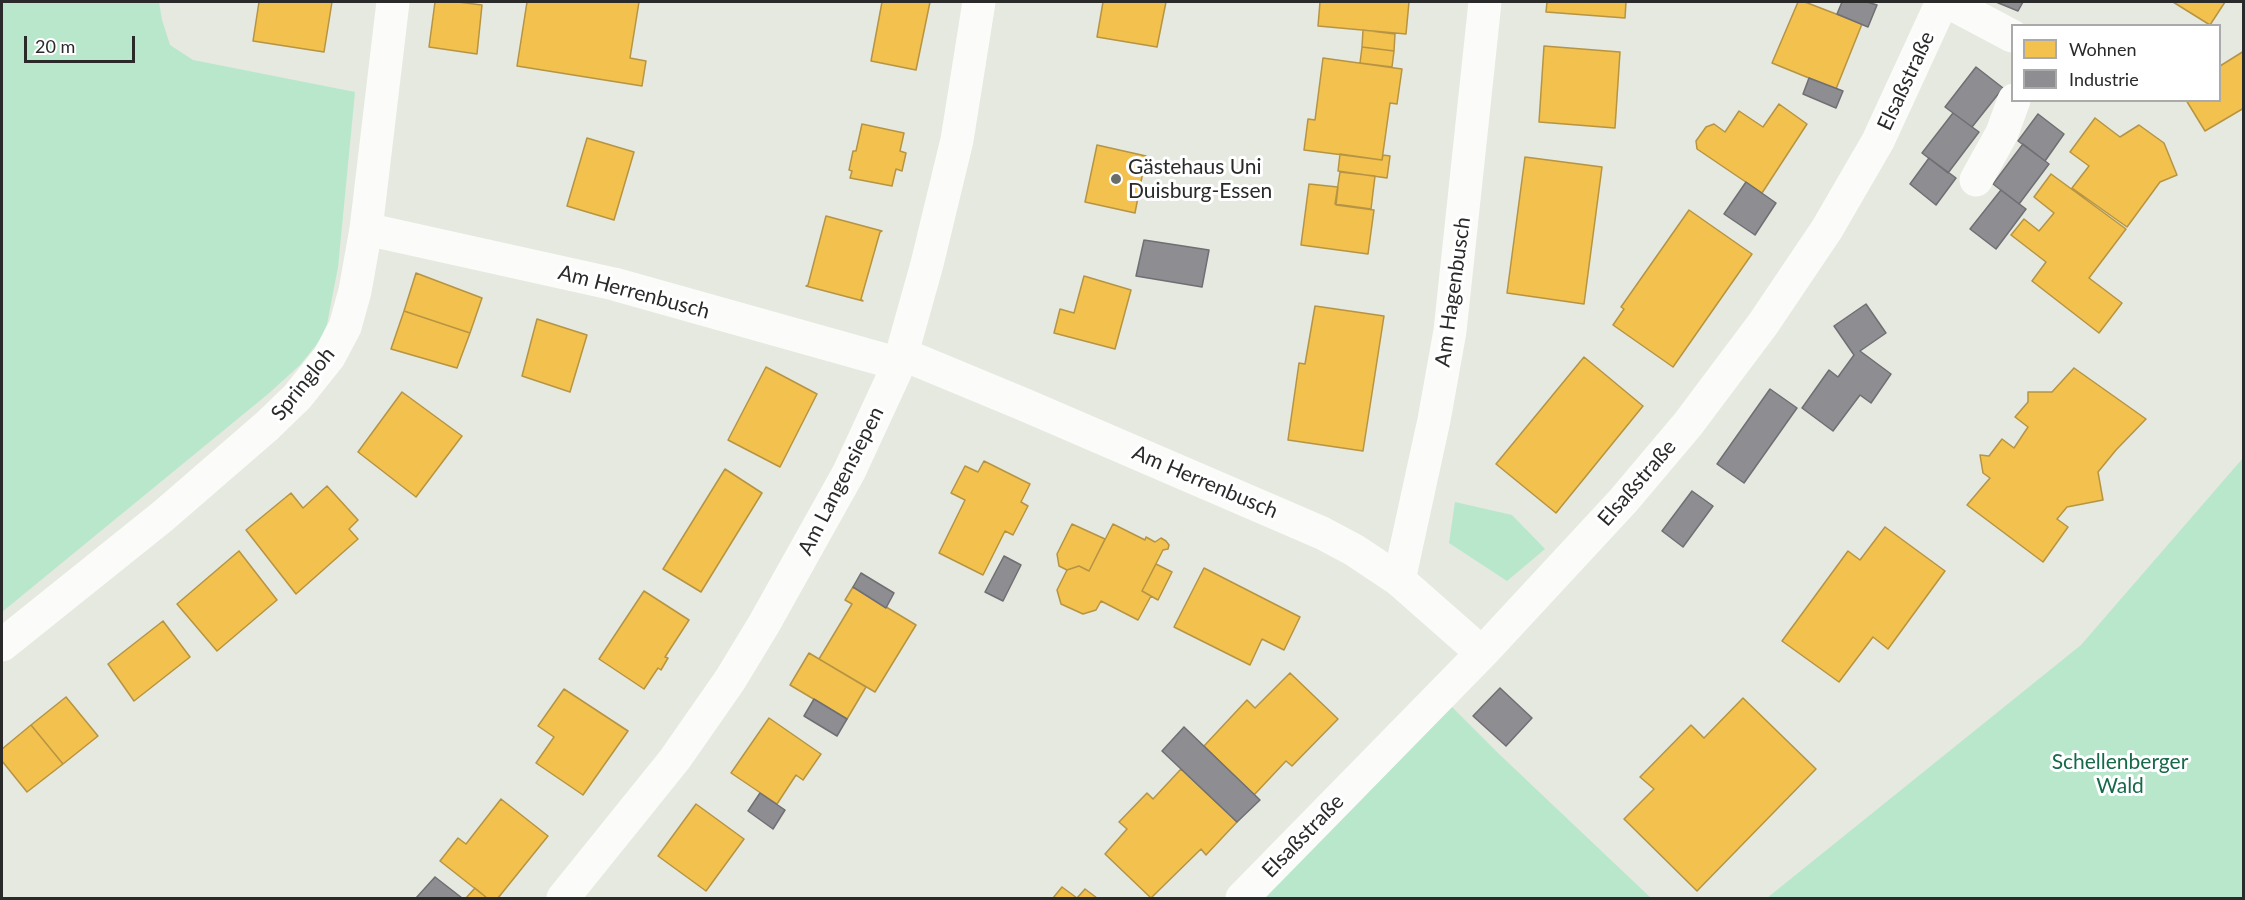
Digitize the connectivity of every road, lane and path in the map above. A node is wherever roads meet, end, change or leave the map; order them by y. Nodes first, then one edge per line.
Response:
1 (393, 2) edge
2 (979, 2) edge
3 (1485, 2) edge
4 (1942, 2) edge
5 (1948, 2) edge
6 (2011, 35) edge
7 (2013, 102) edge
8 (1976, 180) dead end
9 (366, 229) junction
10 (901, 359) junction
11 (1399, 580) junction
12 (2, 645) edge
13 (1482, 653) junction
14 (563, 898) edge
15 (1242, 898) edge

1 - 9 street, Springloh
2 - 10 street, Am Langensiepen
3 - 11 street, Am Hagenbusch
4 - 13 street, Elsaßstraße
5 - 6 street
7 - 8 street
9 - 10 street, Am Herrenbusch
9 - 12 street, Springloh
10 - 11 street, Am Herrenbusch
10 - 14 street, Am Langensiepen
11 - 13 street, Am Herrenbusch
13 - 15 street, Elsaßstraße

